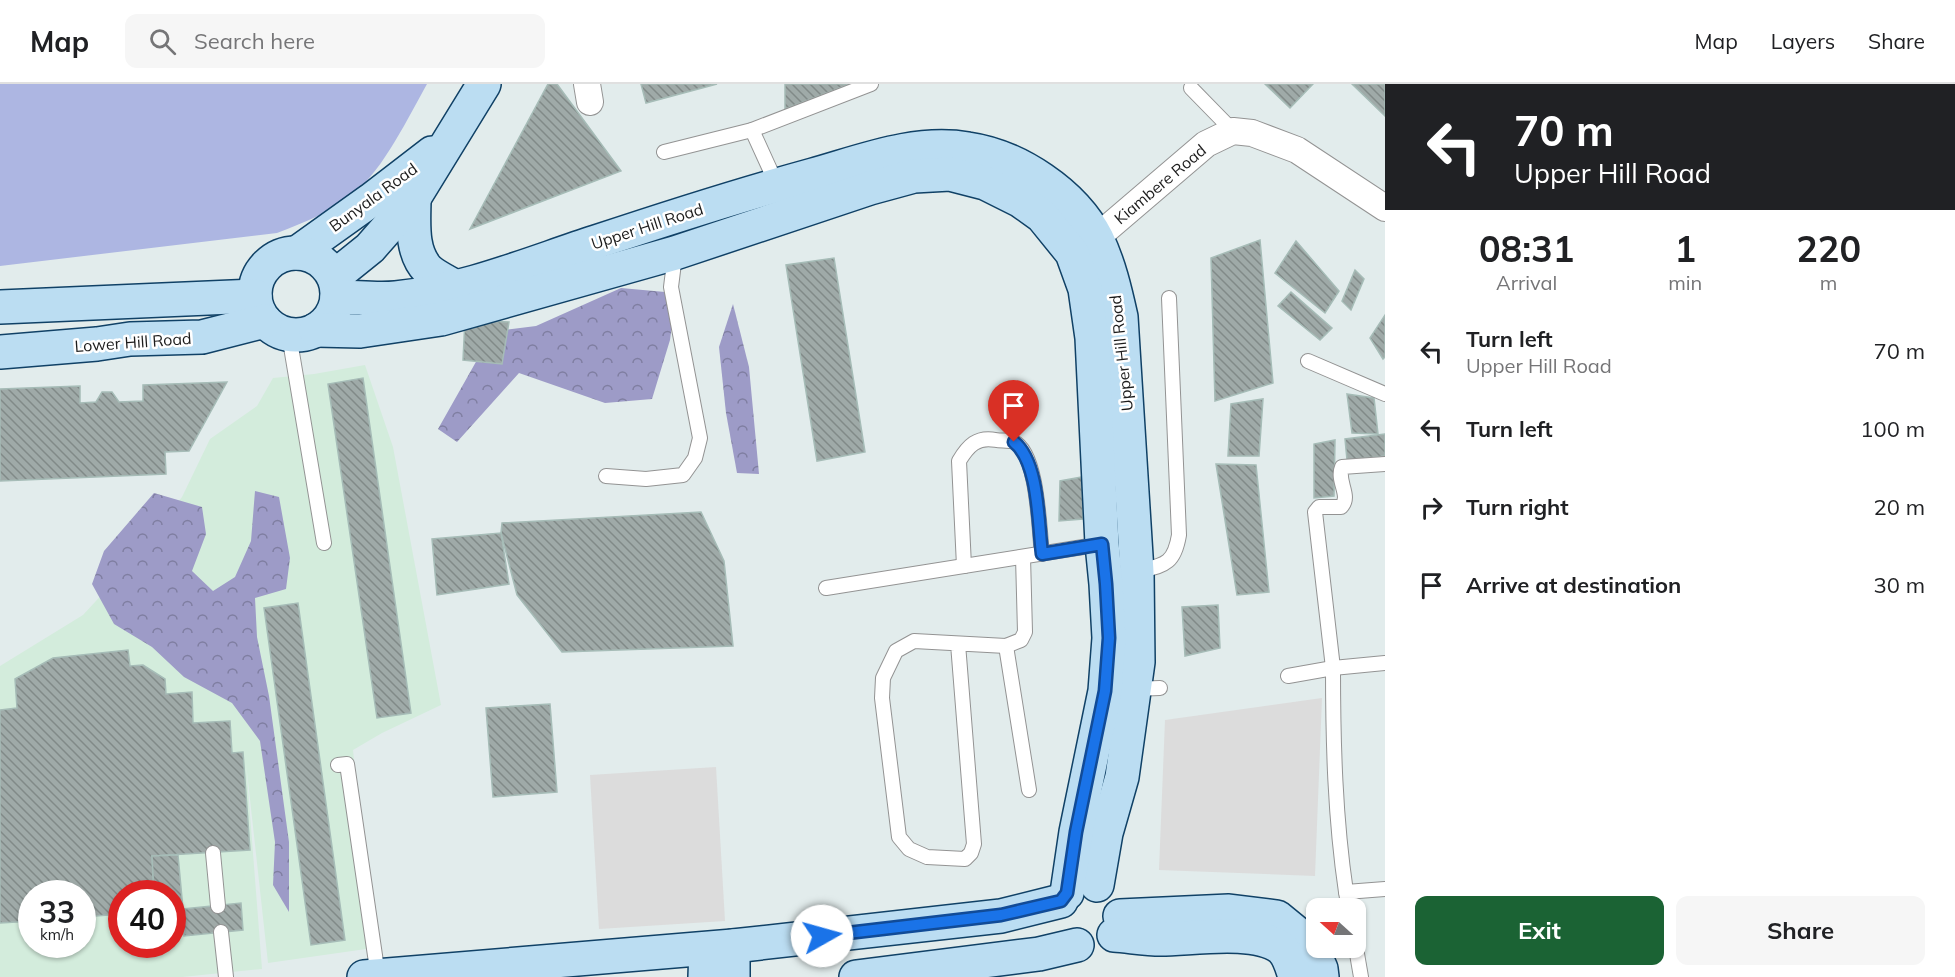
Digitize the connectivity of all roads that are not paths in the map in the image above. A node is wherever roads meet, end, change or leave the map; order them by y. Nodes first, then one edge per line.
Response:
1 (484, 84) edge
2 (871, 84) edge
3 (1191, 88) dead end
4 (752, 130) junction
5 (1233, 131) junction
6 (448, 141) junction
7 (664, 152) dead end
8 (777, 185) junction
9 (414, 198) junction
10 (1385, 208) edge
11 (1096, 238) junction
12 (297, 253) junction
13 (675, 253) junction
14 (336, 287) junction
15 (456, 287) junction
16 (1169, 298) dead end
17 (0, 307) edge
18 (281, 321) junction
19 (0, 351) edge
20 (1308, 362) dead end
21 (1385, 394) edge
22 (1385, 464) edge
23 (606, 476) dead end
24 (324, 543) dead end
25 (1102, 544) junction
26 (1042, 554) junction
27 (1023, 556) junction
28 (964, 566) junction
29 (1137, 572) junction
30 (826, 588) dead end
31 (958, 644) junction
32 (1006, 646) junction
33 (1385, 663) edge
34 (1333, 668) junction
35 (1288, 676) dead end
36 (338, 765) dead end
37 (1029, 790) dead end
38 (213, 853) dead end
39 (1385, 889) edge
40 (1346, 892) junction
41 (1075, 893) junction
42 (1347, 898) edge
43 (218, 906) dead end
44 (1117, 925) junction
45 (221, 932) dead end
46 (1077, 945) junction
47 (1303, 955) edge
48 (1358, 958) edge
49 (719, 962) edge
50 (901, 974) edge
51 (371, 976) edge
52 (226, 977) edge
53 (856, 977) edge
54 (1322, 977) edge
55 (1361, 977) edge

1 - 6 street, Bunyala Road
2 - 4 lane
3 - 5 lane
4 - 7 lane
4 - 8 lane
5 - 10 street
5 - 11 street, Kiambere Road
6 - 9 street, Bunyala Road
6 - 12 street, Bunyala Road
8 - 11 street, Upper Hill Road
8 - 15 street, Upper Hill Road
9 - 14 street, Bunyala Road
9 - 15 street
11 - 29 street, Upper Hill Road
12 - 14 street
12 - 18 street
13 - 18 street, Upper Hill Road
13 - 23 lane
13 - 25 street, Upper Hill Road
14 - 15 street, Upper Hill Road
14 - 18 street
16 - 29 lane
17 - 18 street
18 - 19 street, Lower Hill Road
18 - 24 lane
20 - 21 lane
22 - 34 lane
25 - 26 lane
25 - 41 street, Upper Hill Road
26 - 27 lane
26 - 28 lane
27 - 28 lane
27 - 32 lane
28 - 30 lane
29 - 41 street, Upper Hill Road
31 - 31 lane
31 - 32 lane
32 - 37 lane
33 - 34 lane
34 - 35 lane
34 - 40 lane
36 - 51 lane
38 - 43 lane
39 - 40 lane
40 - 42 lane
41 - 44 street
41 - 46 street
41 - 49 street
44 - 46 street
44 - 47 street
45 - 52 lane
46 - 50 street
47 - 54 street
48 - 55 lane
49 - 51 street
50 - 53 street

